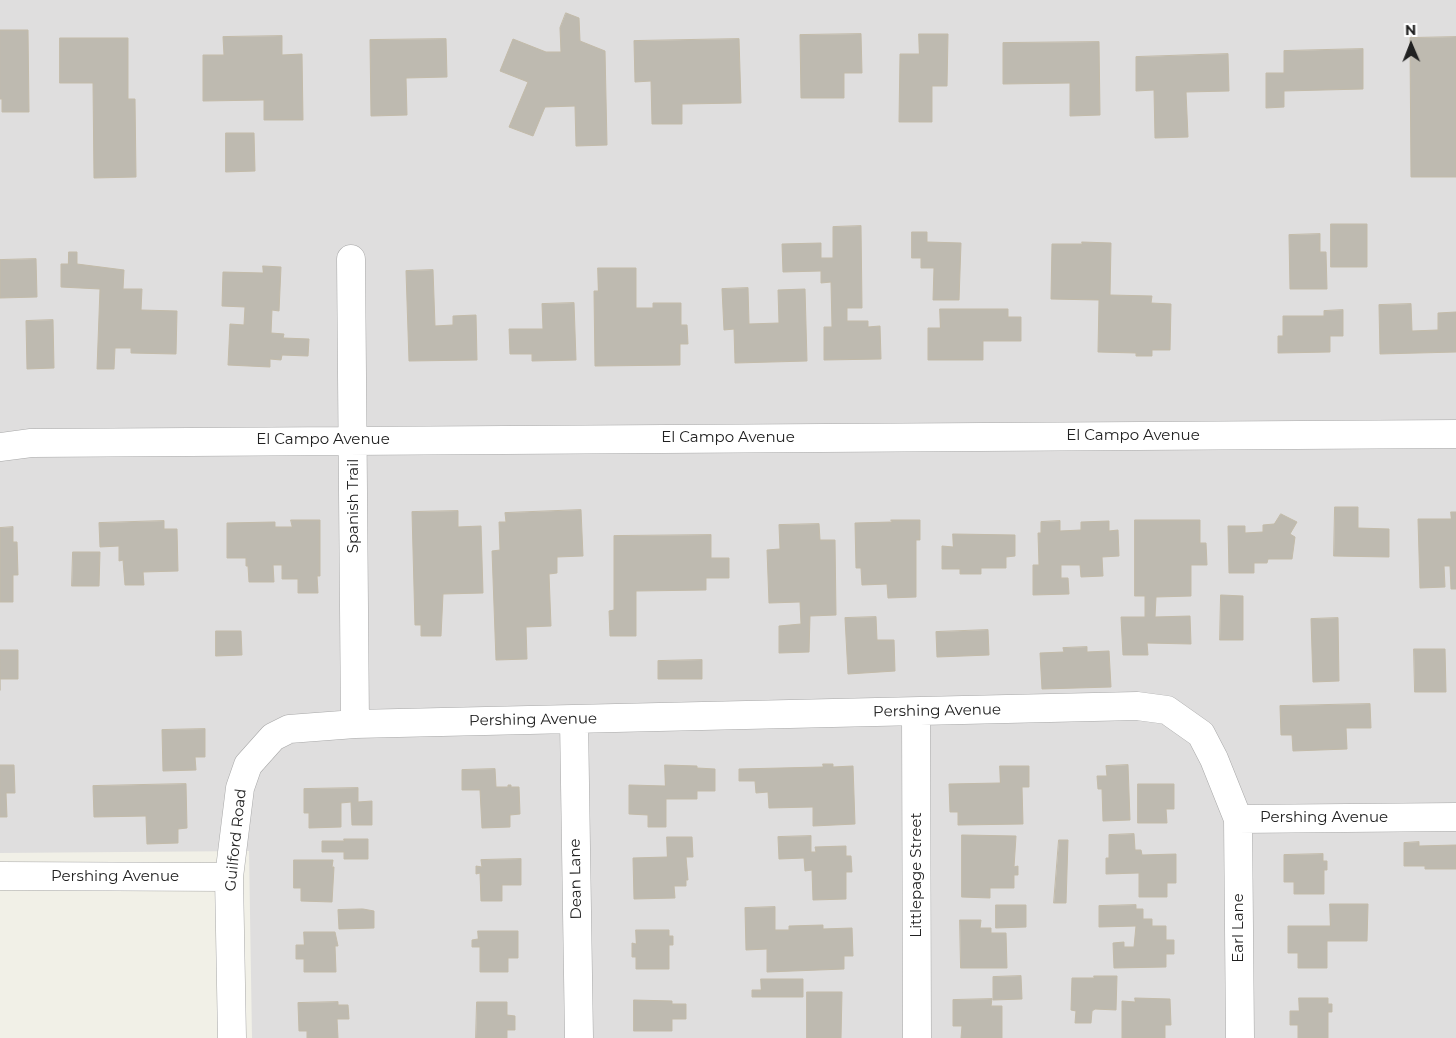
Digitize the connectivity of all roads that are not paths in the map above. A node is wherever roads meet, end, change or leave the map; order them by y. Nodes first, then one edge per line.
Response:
1 (351, 259) dead end
2 (1456, 434) edge
3 (353, 439) junction
4 (0, 447) edge
5 (916, 712) junction
6 (574, 720) junction
7 (355, 724) junction
8 (1456, 817) edge
9 (1238, 819) junction
10 (0, 876) edge
11 (229, 877) junction
12 (232, 1038) edge
13 (579, 1038) edge
14 (917, 1038) edge
15 (1240, 1038) edge

1 - 3 street, Spanish Trail
2 - 3 street, El Campo Avenue
3 - 4 street, El Campo Avenue
3 - 7 street, Spanish Trail
5 - 6 street, Pershing Avenue
5 - 9 street, Pershing Avenue
5 - 14 street, Littlepage Street
6 - 7 street, Pershing Avenue
6 - 13 street, Dean Lane
7 - 11 street, Guilford Road
8 - 9 street, Pershing Avenue
9 - 15 street, Earl Lane
10 - 11 street, Pershing Avenue
11 - 12 street, Guilford Road

